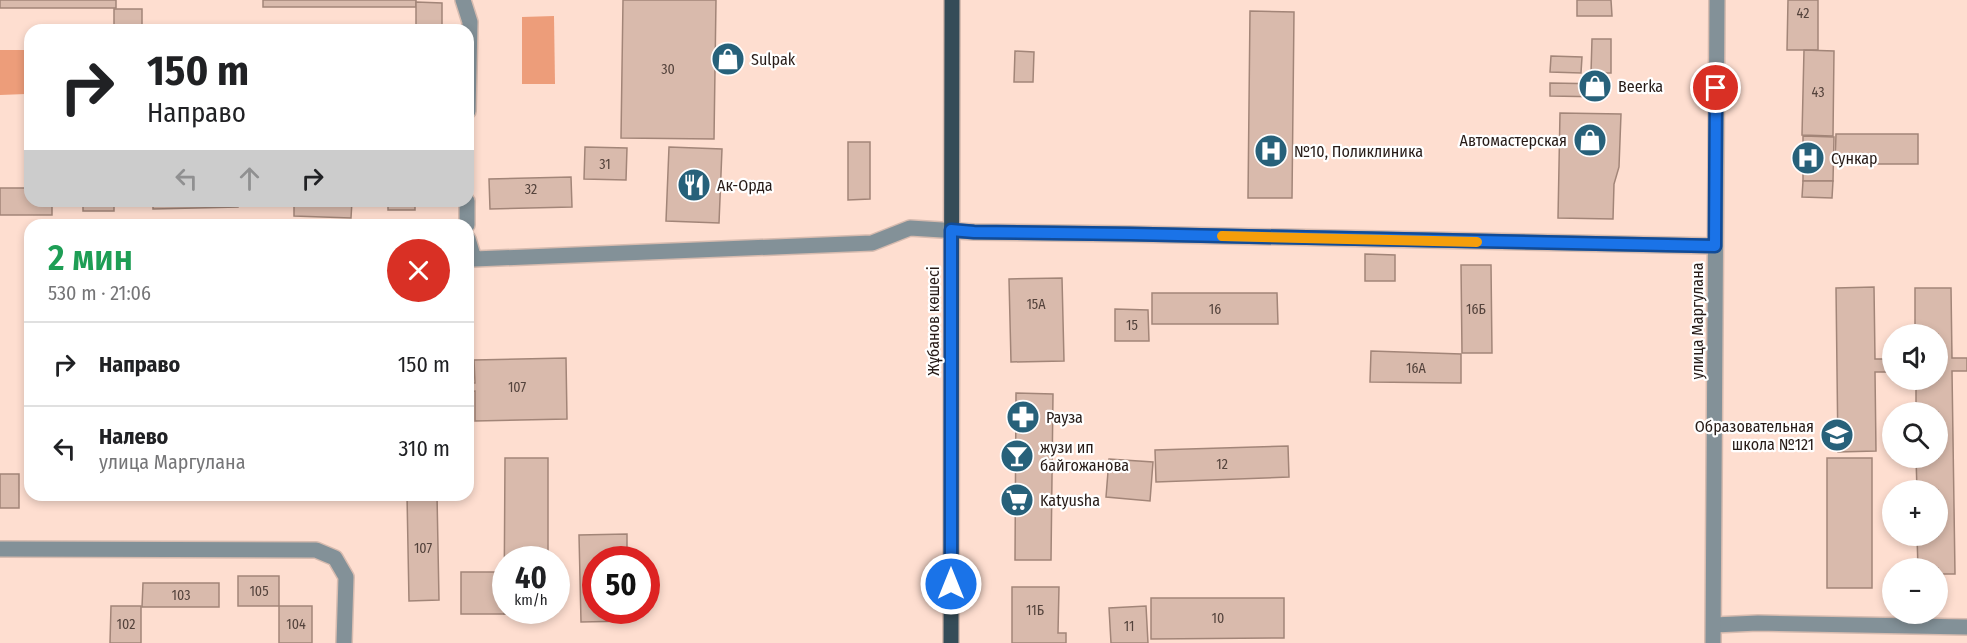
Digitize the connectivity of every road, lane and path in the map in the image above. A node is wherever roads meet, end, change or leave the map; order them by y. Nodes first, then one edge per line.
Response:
1 (463, 0) edge
2 (952, 0) edge
3 (1717, 0) edge
4 (470, 24) edge
5 (951, 230) junction
6 (1715, 246) junction
7 (474, 259) edge
8 (0, 549) edge
9 (951, 608) junction
10 (1714, 625) junction
11 (1967, 627) edge
12 (344, 643) edge
13 (945, 643) edge
14 (951, 643) edge
15 (956, 643) edge
16 (1713, 643) edge

1 - 4 street
2 - 5 main road, Жұбанов көшесі
3 - 6 street, улица Маргулана
5 - 6 street
5 - 7 street
5 - 9 main road, Жұбанов көшесі
6 - 10 street, улица Маргулана
8 - 12 street
9 - 13 main road
9 - 14 main road, Жұбанов көшесі
9 - 15 main road
10 - 11 street
10 - 16 street, улица Маргулана

